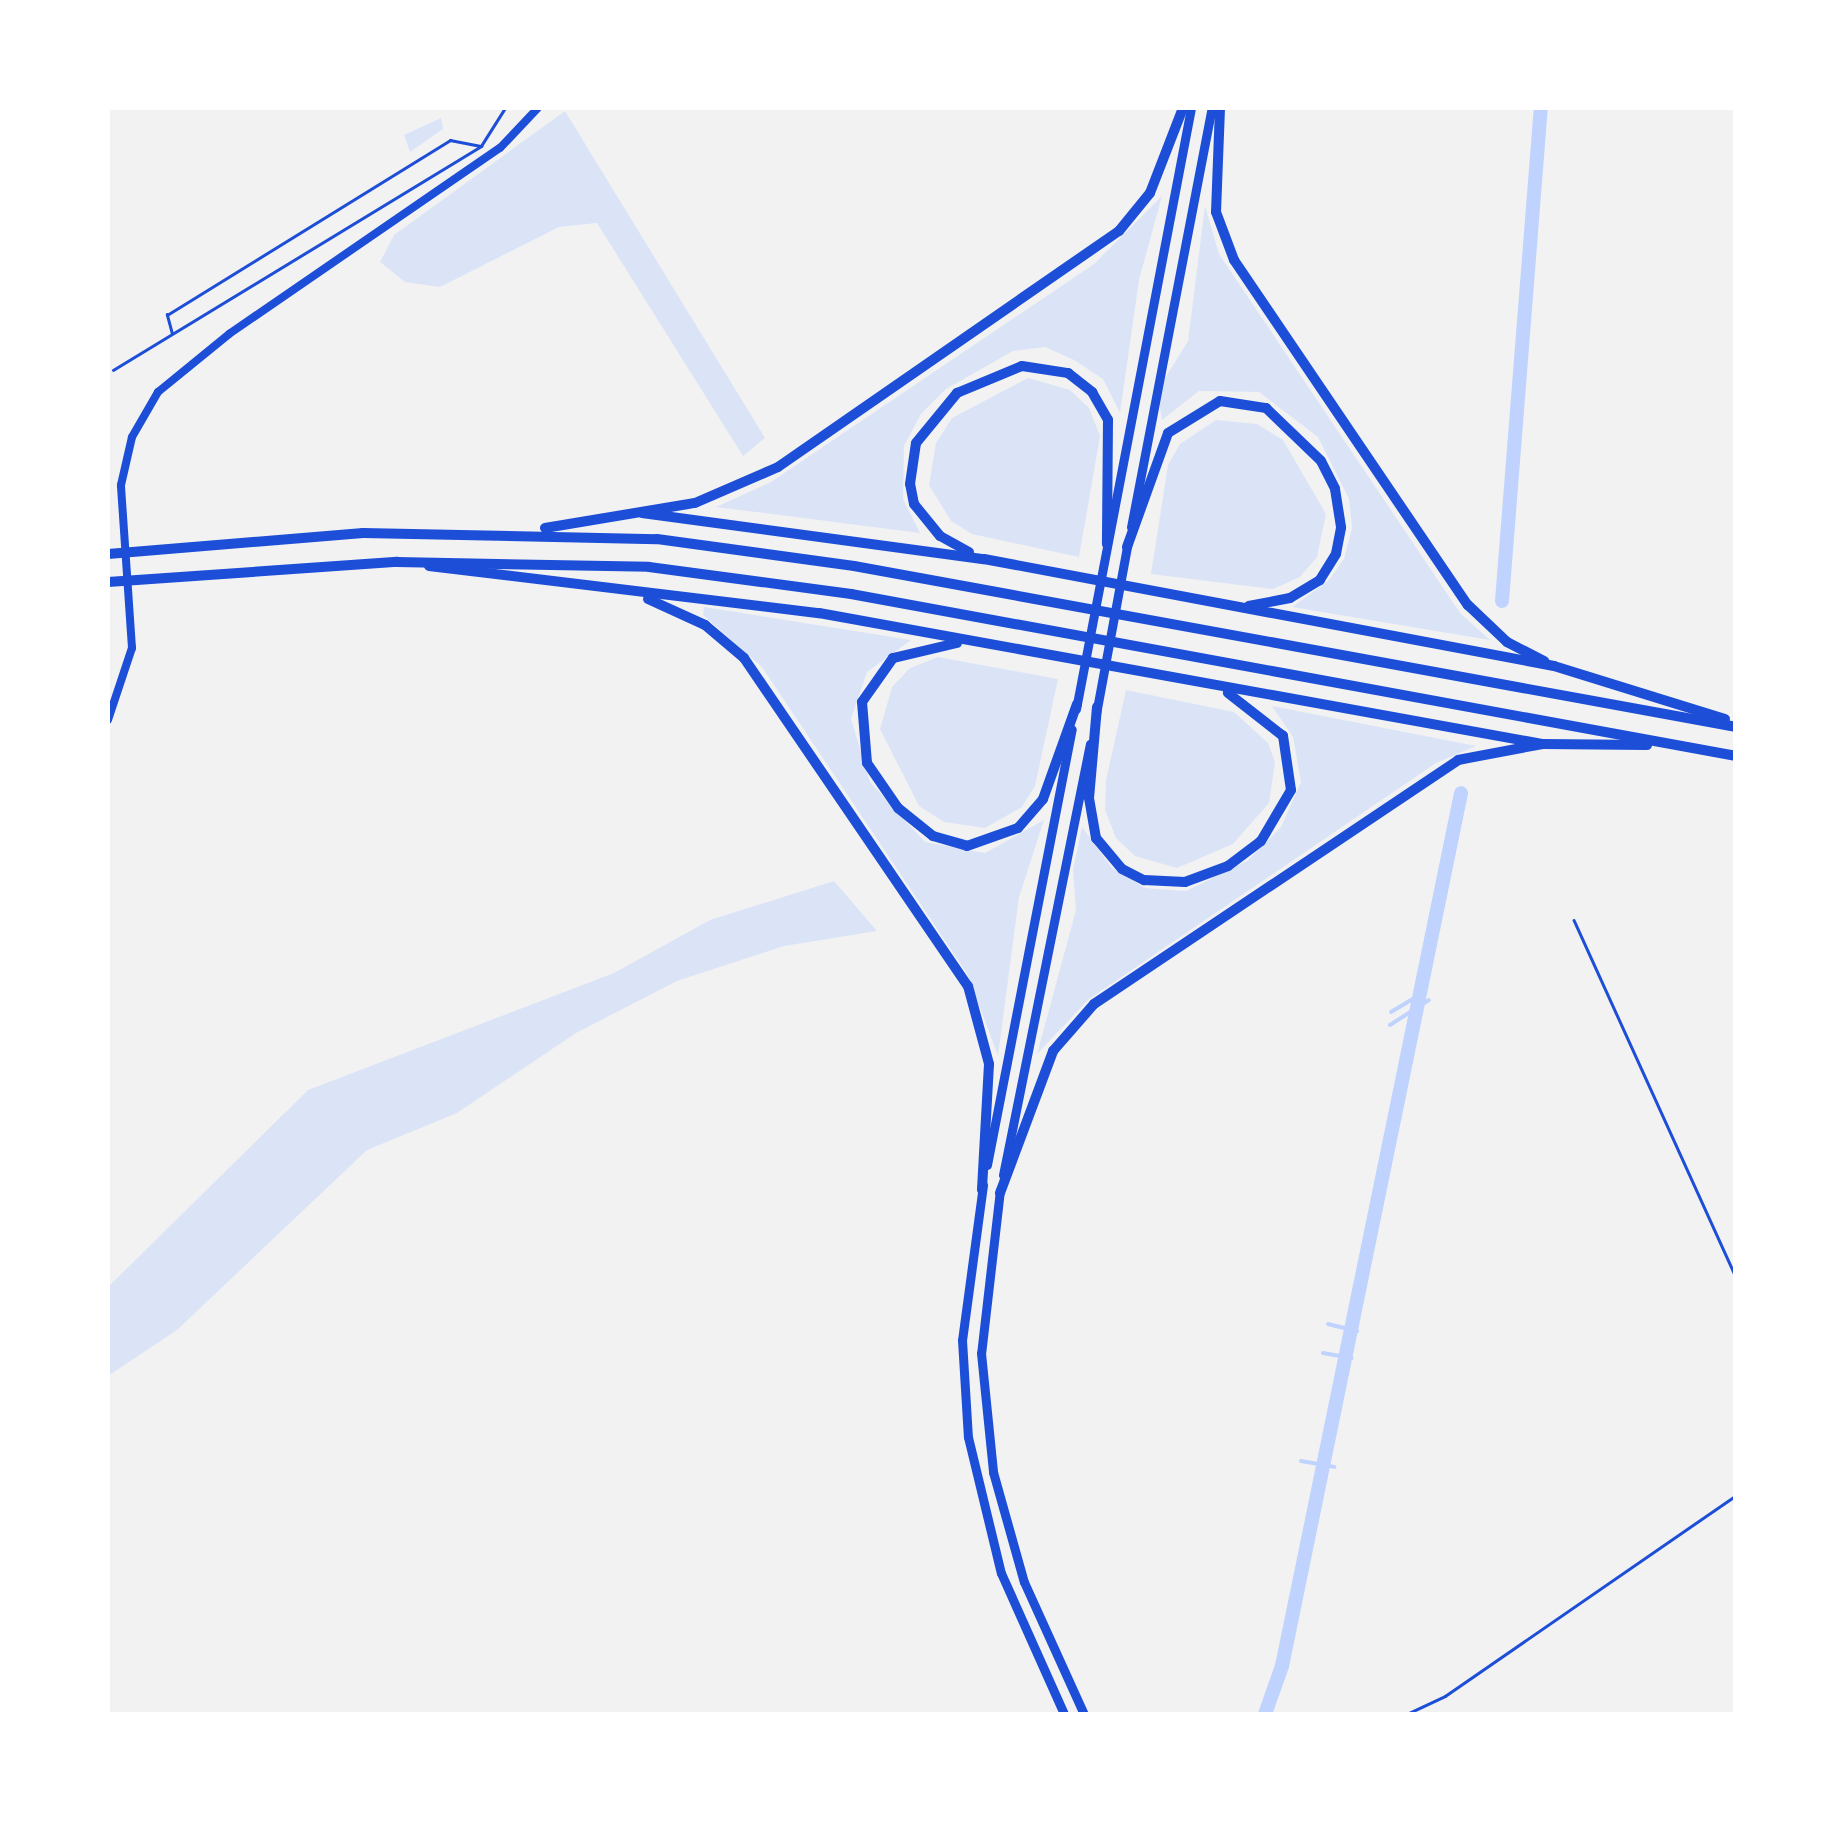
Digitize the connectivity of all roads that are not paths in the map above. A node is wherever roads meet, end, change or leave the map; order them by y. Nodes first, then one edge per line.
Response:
1 (505, 108) edge
2 (538, 108) edge
3 (1182, 108) edge
4 (1191, 108) edge
5 (1212, 108) edge
6 (1220, 108) edge
7 (481, 146) junction
8 (172, 334) junction
9 (113, 370) dead end
10 (642, 513) junction
11 (522, 531) junction
12 (1108, 544) junction
13 (1127, 548) junction
14 (108, 554) edge
15 (984, 559) junction
16 (396, 562) junction
17 (108, 582) edge
18 (638, 594) junction
19 (1233, 607) junction
20 (969, 642) junction
21 (1554, 666) junction
22 (1218, 687) junction
23 (1077, 704) junction
24 (1098, 707) junction
25 (108, 720) edge
26 (1736, 724) edge
27 (1543, 744) junction
28 (1674, 745) junction
29 (1736, 756) edge
30 (1574, 920) dead end
31 (982, 1190) junction
32 (1000, 1193) junction
33 (1736, 1277) edge
34 (1736, 1495) edge
35 (1064, 1714) edge
36 (1084, 1714) edge
37 (1407, 1714) edge

1 - 7 lane
2 - 25 street
3 - 10 highway
4 - 12 highway
5 - 13 highway
6 - 21 highway
7 - 8 lane
7 - 8 lane
8 - 9 lane
10 - 11 highway
10 - 15 highway
11 - 14 highway
11 - 26 highway
12 - 15 highway
12 - 23 highway
13 - 19 highway
13 - 24 highway
15 - 19 highway
16 - 17 highway
16 - 18 highway
16 - 28 highway
18 - 20 highway
18 - 31 highway
19 - 21 highway
20 - 22 highway
20 - 23 highway
21 - 26 highway
22 - 24 highway
22 - 27 highway
23 - 31 highway
24 - 32 highway
27 - 28 highway
27 - 32 highway
28 - 29 highway
30 - 33 lane
31 - 35 highway
32 - 36 highway
34 - 37 lane

